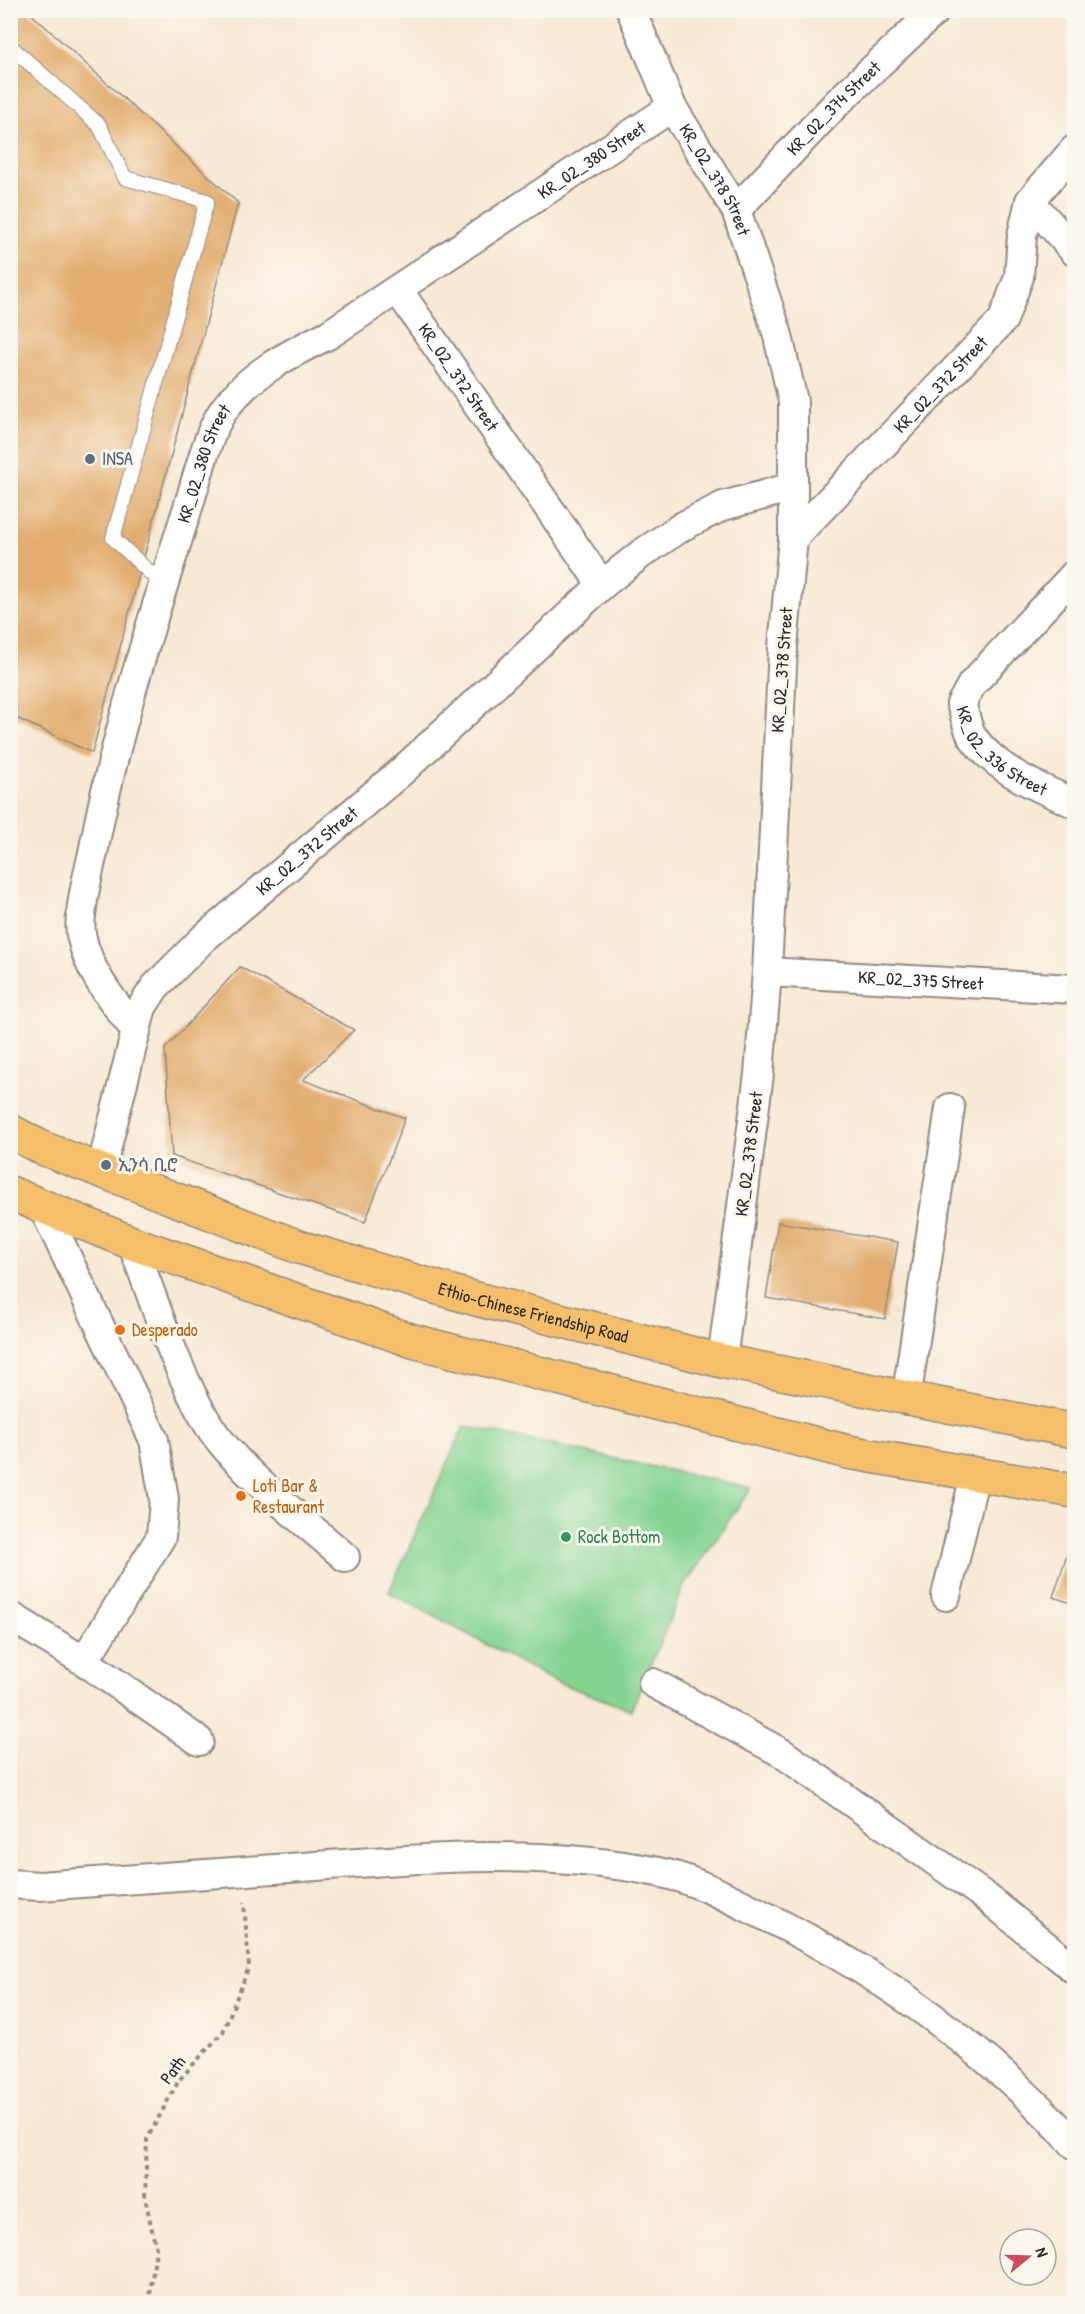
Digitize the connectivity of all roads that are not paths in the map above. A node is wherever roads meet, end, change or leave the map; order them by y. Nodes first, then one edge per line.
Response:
1 (631, 10) edge
2 (936, 10) edge
3 (10, 46) edge
4 (672, 107) junction
5 (1074, 150) edge
6 (1030, 201) junction
7 (736, 210) junction
8 (1074, 251) edge
9 (398, 290) junction
10 (793, 487) junction
11 (793, 538) junction
12 (1074, 575) edge
13 (163, 585) junction
14 (602, 585) junction
15 (1074, 803) edge
16 (767, 972) junction
17 (1074, 989) edge
18 (136, 1031) junction
19 (950, 1108) dead end
20 (10, 1131) edge
21 (101, 1170) junction
22 (10, 1193) edge
23 (43, 1207) junction
24 (132, 1243) junction
25 (722, 1361) junction
26 (906, 1400) junction
27 (1074, 1431) edge
28 (975, 1475) junction
29 (1074, 1491) edge
30 (345, 1557) dead end
31 (946, 1596) dead end
32 (10, 1616) edge
33 (84, 1661) junction
34 (653, 1683) dead end
35 (199, 1741) dead end
36 (10, 1884) edge
37 (1074, 1969) edge
38 (1074, 2144) edge

1 - 4 street, KR_02_378 Street
2 - 7 street, KR_02_374 Street
3 - 13 lane
4 - 7 street, KR_02_378 Street
4 - 9 street, KR_02_380 Street
5 - 6 street, KR_02_372 Street
6 - 8 street
6 - 11 street, KR_02_372 Street
7 - 10 street, KR_02_378 Street
9 - 13 street, KR_02_380 Street
9 - 14 street, KR_02_372 Street
10 - 11 street, KR_02_378 Street
10 - 14 street, KR_02_372 Street
11 - 16 street, KR_02_378 Street
12 - 15 street, KR_02_336 Street
13 - 18 street, KR_02_380 Street
14 - 18 street, KR_02_372 Street
16 - 17 street, KR_02_375 Street
16 - 25 street, KR_02_378 Street
18 - 21 street, KR_02_372 Street
19 - 26 street
20 - 21 main road, Ethio-Chinese Friendship Road
21 - 25 main road, Ethio-Chinese Friendship Road
22 - 23 main road
23 - 24 main road
23 - 33 street
24 - 28 main road
24 - 30 street
25 - 26 main road, Ethio-Chinese Friendship Road
26 - 27 main road, Ethio-Chinese Friendship Road
28 - 29 main road
28 - 31 street
32 - 33 street
33 - 35 street
34 - 37 street
36 - 38 street

